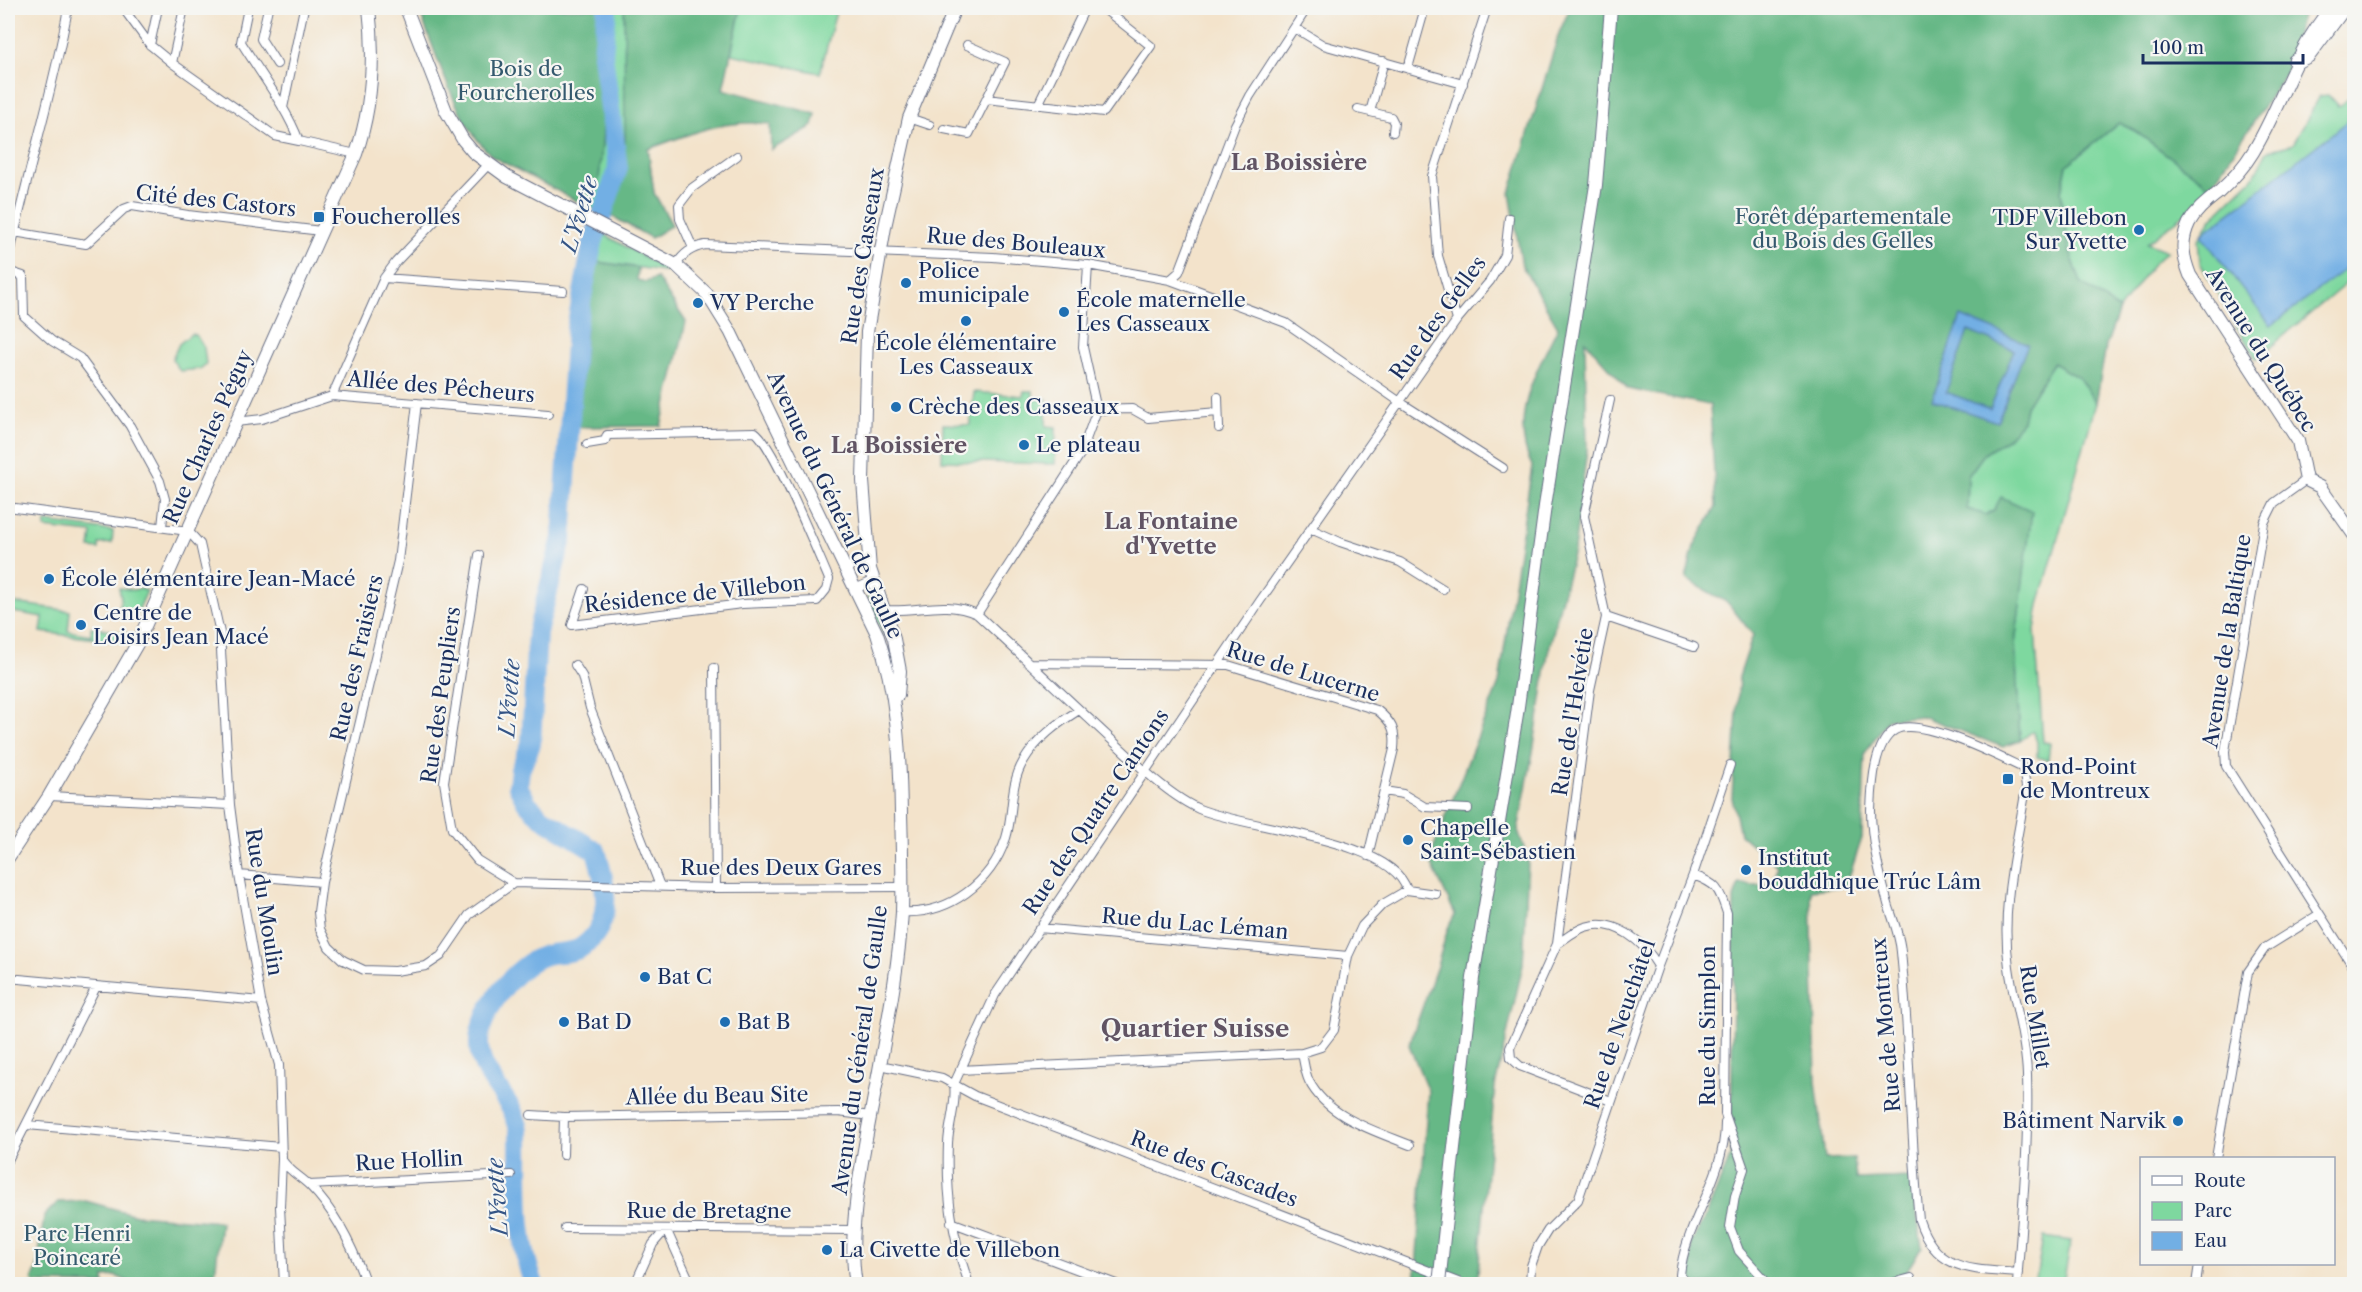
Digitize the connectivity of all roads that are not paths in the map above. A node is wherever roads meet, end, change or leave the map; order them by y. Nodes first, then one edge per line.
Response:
1 (68, 8) edge
2 (123, 8) edge
3 (158, 8) edge
4 (184, 8) edge
5 (248, 8) edge
6 (268, 8) edge
7 (304, 8) edge
8 (369, 8) edge
9 (406, 8) edge
10 (955, 8) edge
11 (1085, 8) edge
12 (1102, 8) edge
13 (1307, 8) edge
14 (1487, 8) edge
15 (1611, 8) edge
16 (2321, 8) edge
17 (2331, 8) edge
18 (2343, 8) edge
19 (1423, 15) dead end
20 (1295, 28) junction
21 (150, 45) junction
22 (967, 45) dead end
23 (2298, 58) junction
24 (1384, 61) junction
25 (172, 63) junction
26 (277, 64) dead end
27 (1408, 68) junction
28 (1463, 84) junction
29 (986, 99) junction
30 (1038, 105) junction
31 (283, 108) junction
32 (1358, 109) dead end
33 (1370, 112) junction
34 (909, 118) junction
35 (930, 125) dead end
36 (944, 129) dead end
37 (1393, 132) dead end
38 (299, 141) junction
39 (356, 154) junction
40 (737, 156) dead end
41 (488, 165) junction
42 (1509, 218) dead end
43 (321, 231) junction
44 (14, 232) junction
45 (693, 248) junction
46 (880, 251) junction
47 (8, 264) edge
48 (676, 265) junction
49 (1088, 265) junction
50 (8, 271) edge
51 (384, 278) junction
52 (1170, 280) junction
53 (563, 291) dead end
54 (1457, 321) junction
55 (332, 396) junction
56 (1218, 397) dead end
57 (1610, 400) dead end
58 (1400, 402) junction
59 (417, 403) junction
60 (1097, 410) junction
61 (1218, 412) junction
62 (548, 414) dead end
63 (236, 422) junction
64 (1219, 428) dead end
65 (586, 444) dead end
66 (792, 456) junction
67 (776, 464) junction
68 (1503, 468) dead end
69 (2306, 480) junction
70 (8, 507) edge
71 (162, 527) junction
72 (1311, 529) junction
73 (188, 531) junction
74 (2355, 535) edge
75 (479, 555) dead end
76 (869, 556) junction
77 (847, 568) junction
78 (873, 581) junction
79 (857, 588) junction
80 (584, 589) dead end
81 (1443, 589) dead end
82 (884, 610) junction
83 (977, 614) junction
84 (1606, 617) junction
85 (1695, 647) dead end
86 (1028, 663) junction
87 (1217, 664) junction
88 (575, 665) dead end
89 (714, 668) dead end
90 (1080, 710) junction
91 (897, 714) junction
92 (2013, 763) joint
93 (1730, 765) dead end
94 (1146, 772) junction
95 (1384, 791) junction
96 (50, 796) junction
97 (231, 805) junction
98 (1468, 809) dead end
99 (1368, 856) junction
100 (8, 858) edge
101 (239, 875) junction
102 (1694, 876) junction
103 (322, 882) junction
104 (514, 884) junction
105 (660, 886) junction
106 (902, 887) junction
107 (716, 888) junction
108 (1407, 890) junction
109 (1436, 894) dead end
110 (902, 912) junction
111 (2318, 915) junction
112 (1039, 928) junction
113 (1557, 944) junction
114 (1348, 956) junction
115 (1658, 966) junction
116 (2355, 968) edge
117 (8, 978) edge
118 (96, 987) junction
119 (261, 1001) junction
120 (1302, 1053) junction
121 (880, 1065) junction
122 (960, 1070) junction
123 (954, 1084) junction
124 (1611, 1101) junction
125 (1725, 1114) junction
126 (531, 1115) dead end
127 (871, 1116) junction
128 (564, 1117) junction
129 (27, 1125) junction
130 (1410, 1145) dead end
131 (281, 1147) junction
132 (563, 1155) dead end
133 (2216, 1157) edge
134 (282, 1159) junction
135 (8, 1160) edge
136 (511, 1175) dead end
137 (309, 1185) junction
138 (951, 1222) junction
139 (564, 1228) dead end
140 (666, 1229) junction
141 (854, 1230) junction
142 (2199, 1265) edge
143 (2018, 1273) junction
144 (1911, 1278) dead end
145 (284, 1284) edge
146 (366, 1284) edge
147 (635, 1284) edge
148 (691, 1284) edge
149 (856, 1284) edge
150 (969, 1284) edge
151 (1116, 1284) edge
152 (1439, 1284) edge
153 (1463, 1284) edge
154 (1530, 1284) edge
155 (1687, 1284) edge
156 (1768, 1284) edge
157 (1888, 1284) edge
158 (2017, 1284) edge
159 (2196, 1284) edge

1 - 44 street
2 - 21 street
3 - 21 street
4 - 25 street
5 - 31 street
6 - 26 street
7 - 31 street
8 - 39 main road, Rue Charles Péguy
9 - 41 main road, Avenue du Général de Gaulle
10 - 34 main road, Rue des Casseaux
11 - 30 street
12 - 30 street
13 - 20 street
14 - 28 street
15 - 152 main road, bridge
16 - 23 main road
17 - 23 main road
18 - 23 highway
19 - 27 street
20 - 24 street
20 - 52 street
21 - 25 street
22 - 29 street
23 - 69 main road, Avenue du Québec
24 - 27 street
24 - 33 street
25 - 38 street
27 - 28 street
28 - 54 street
29 - 30 street
29 - 36 street
31 - 38 street
32 - 33 street
33 - 37 street
34 - 35 street
34 - 46 main road, Rue des Casseaux
38 - 39 street
39 - 43 main road, Rue Charles Péguy
40 - 45 street
41 - 48 main road, Avenue du Général de Gaulle
41 - 51 street
42 - 54 street, Rue des Gelles
43 - 44 street, Cité des Castors
43 - 63 main road, Rue Charles Péguy
44 - 47 street
45 - 46 street, Rue des Bouleaux
45 - 48 street
46 - 49 street, Rue des Bouleaux
46 - 76 main road, Rue des Casseaux
48 - 66 main road, Avenue du Général de Gaulle
49 - 52 street, Rue des Bouleaux
49 - 60 street
50 - 71 street
51 - 53 street
51 - 55 street
52 - 58 street, Rue des Bouleaux
54 - 58 street, Rue des Gelles
55 - 59 street, Allée des Pêcheurs
55 - 63 street
56 - 61 street
57 - 84 street, Rue de l'Helvétie
58 - 68 street, Rue des Bouleaux
58 - 72 street, Rue des Quatre Cantons
59 - 62 street, Allée des Pêcheurs
59 - 103 street, Rue des Fraisiers
60 - 61 street
60 - 83 street
61 - 64 street
63 - 73 main road, Rue Charles Péguy
65 - 67 street, Résidence de Villebon
66 - 67 street
66 - 77 main road, Avenue du Général de Gaulle
67 - 80 street, Résidence de Villebon
69 - 74 main road
69 - 111 street, Avenue de la Baltique
70 - 71 street
71 - 73 street
72 - 81 street
72 - 87 street, Rue des Quatre Cantons
73 - 96 main road, Rue Charles Péguy
73 - 97 street, Rue du Moulin
75 - 104 street, Rue des Peupliers
76 - 77 street
76 - 78 main road, Rue des Casseaux
77 - 79 main road, Avenue du Général de Gaulle
78 - 79 street
78 - 82 main road, Rue des Casseaux
79 - 91 main road, Avenue du Général de Gaulle
82 - 83 street
82 - 91 main road, Rue des Casseaux
83 - 86 street
84 - 85 street
84 - 113 street, Rue de l'Helvétie
86 - 87 street, Rue de Lucerne
86 - 90 street
87 - 94 street, Rue des Quatre Cantons
87 - 95 street, Rue de Lucerne
88 - 105 street
89 - 107 street
90 - 94 street
90 - 110 street
91 - 106 main road, Avenue du Général de Gaulle
92 - 143 street, Rue Millet
92 - 143 street, Rue de Montreux
93 - 102 street, Rue de Neuchâtel
94 - 99 street
94 - 112 street, Rue des Quatre Cantons
95 - 98 street
95 - 99 street, Rue de Lucerne
96 - 97 street
96 - 100 main road, Rue Charles Péguy
97 - 101 street, Rue du Moulin
99 - 108 street
101 - 103 street
101 - 119 street, Rue du Moulin
102 - 115 street, Rue de Neuchâtel
102 - 125 street, Rue du Simplon
103 - 104 street, Rue des Fraisiers
104 - 105 street, Rue des Deux Gares
105 - 107 street, Rue des Deux Gares
106 - 107 street, Rue des Deux Gares
106 - 110 main road, Avenue du Général de Gaulle
108 - 109 street
108 - 114 street
110 - 121 main road, Avenue du Général de Gaulle
111 - 116 street, Avenue de la Baltique
111 - 133 street
112 - 114 street, Rue du Lac Léman
112 - 122 street, Rue des Quatre Cantons
113 - 115 street
113 - 124 street, Rue de l'Helvétie
114 - 120 street
115 - 124 street, Rue de Neuchâtel
117 - 118 street
118 - 119 street
118 - 129 street
119 - 131 street, Rue du Moulin
120 - 122 street
120 - 130 street
121 - 123 street, Rue des Cascades
121 - 127 main road, Avenue du Général de Gaulle
122 - 123 street, Rue des Quatre Cantons
123 - 138 street, Rue des Quatre Cantons
123 - 153 street, Rue des Cascades
124 - 154 street, Rue de Neuchâtel
125 - 155 street
125 - 156 street, Rue du Simplon
126 - 128 street, Allée du Beau Site
127 - 128 street, Allée du Beau Site
127 - 141 main road, Avenue du Général de Gaulle
128 - 132 street
129 - 131 street
129 - 135 street
131 - 134 street, Rue du Moulin
134 - 137 street
134 - 145 street, Rue du Moulin
136 - 137 street, Rue Hollin
137 - 146 street
138 - 150 street, Rue des Quatre Cantons
138 - 151 street
139 - 140 street, Rue de Bretagne
140 - 141 street, Rue de Bretagne
140 - 147 street
140 - 148 street
141 - 149 main road, Avenue du Général de Gaulle
142 - 159 street
143 - 158 street, Rue Millet
144 - 157 street

